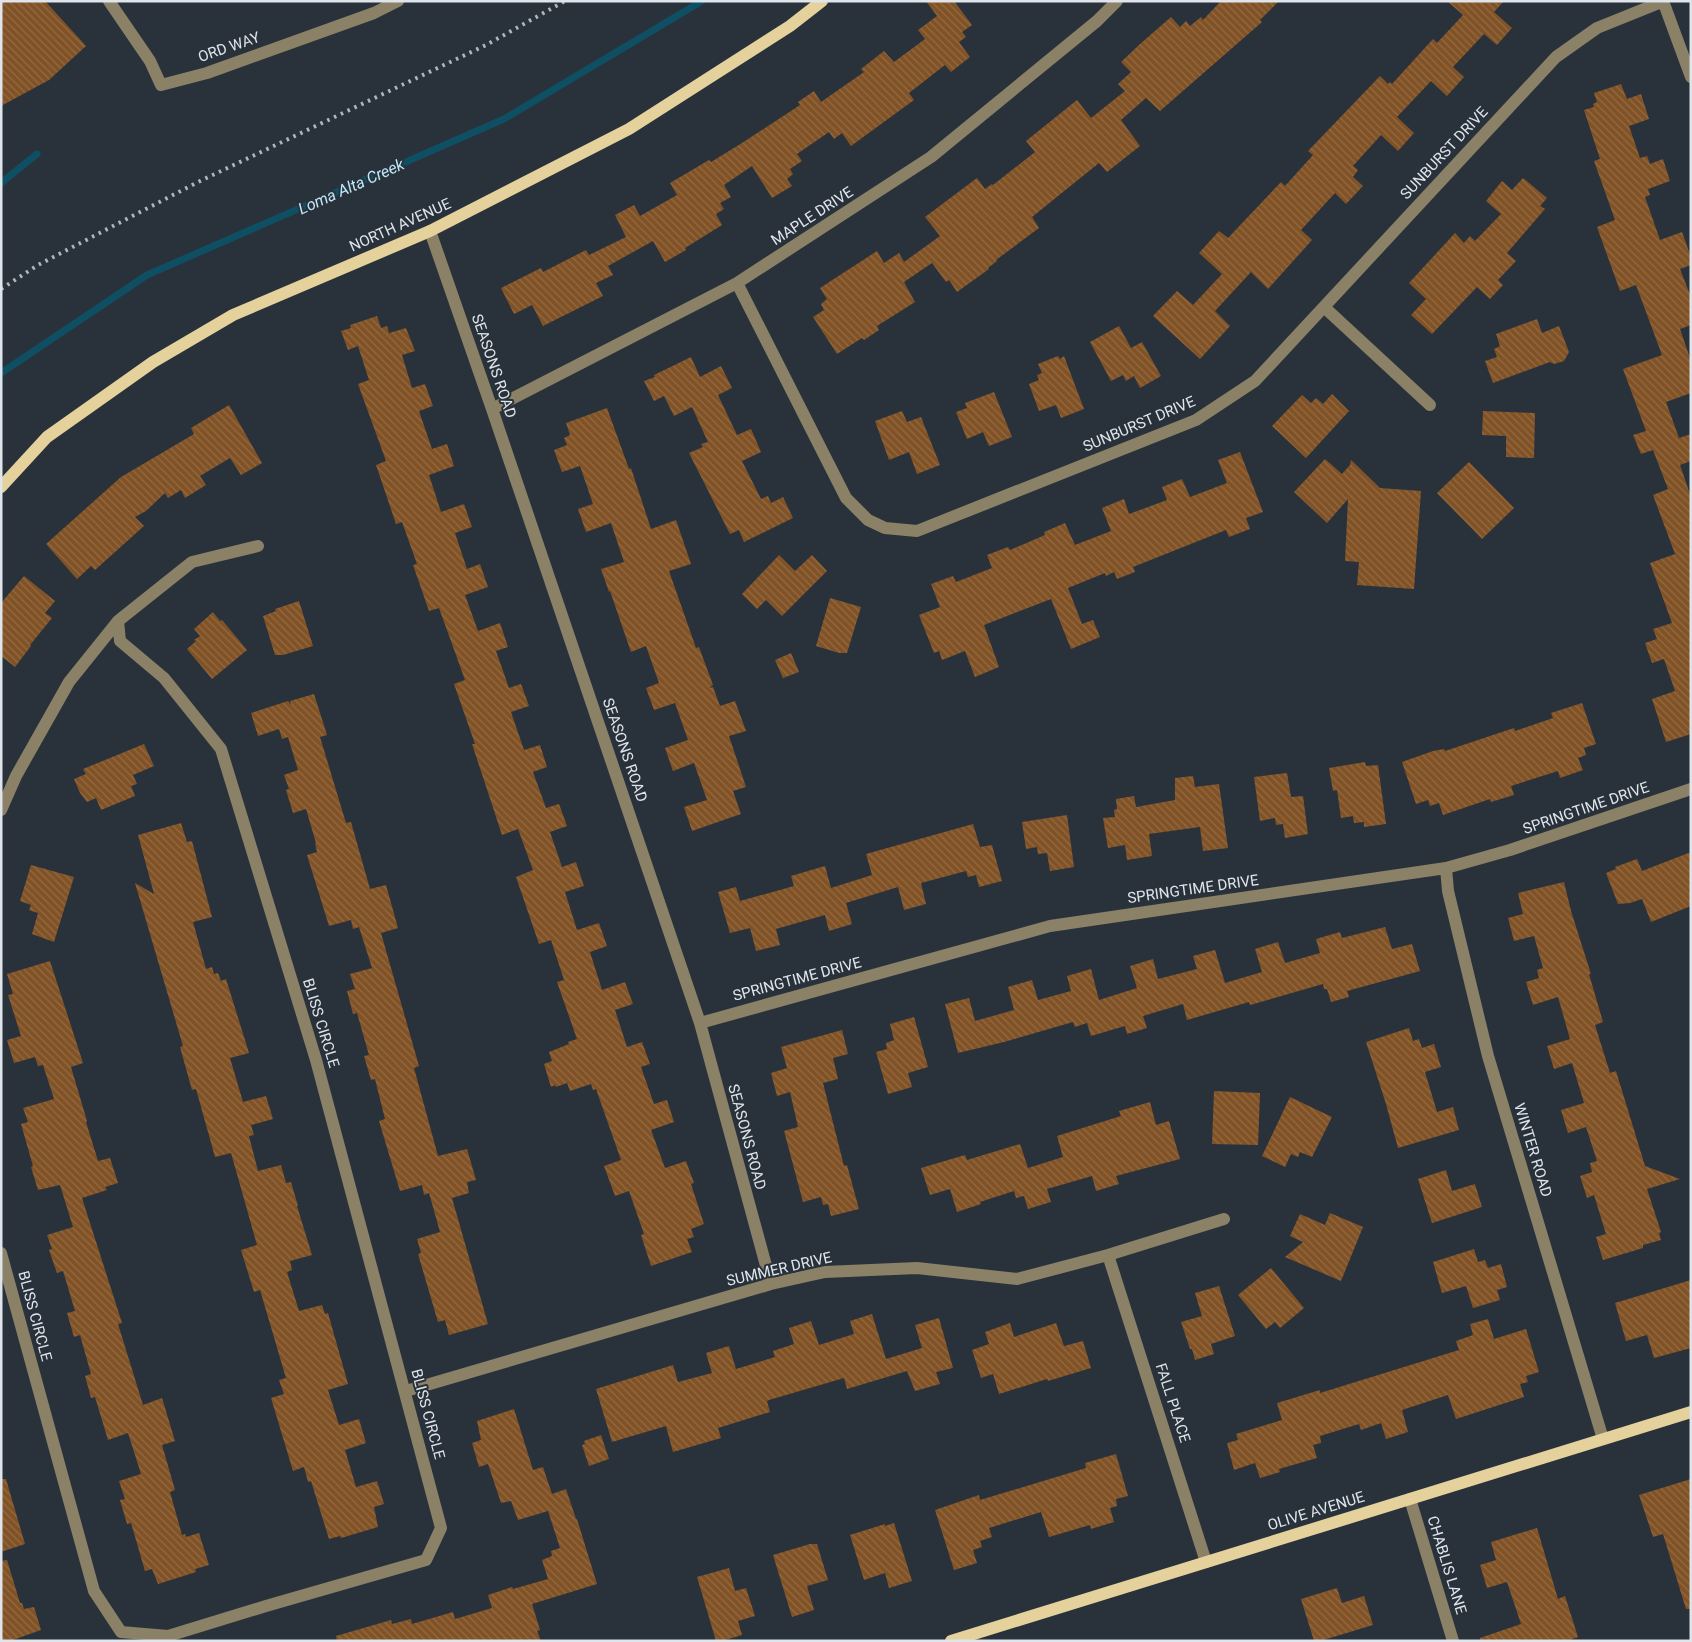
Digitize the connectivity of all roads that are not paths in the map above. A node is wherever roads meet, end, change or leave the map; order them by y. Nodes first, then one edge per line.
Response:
1 (109, 1) edge
2 (398, 1) edge
3 (822, 1) edge
4 (1117, 1) edge
5 (1663, 1) edge
6 (1691, 78) edge
7 (430, 231) junction
8 (737, 283) junction
9 (1324, 307) junction
10 (1430, 406) dead end
11 (492, 409) junction
12 (1, 487) edge
13 (258, 546) dead end
14 (118, 621) junction
15 (1691, 789) edge
16 (1, 810) edge
17 (1446, 868) junction
18 (700, 1023) junction
19 (1224, 1219) dead end
20 (1, 1252) edge
21 (1108, 1255) junction
22 (771, 1284) junction
23 (406, 1391) junction
24 (1691, 1412) edge
25 (1603, 1439) junction
26 (1410, 1499) junction
27 (1206, 1562) junction
28 (951, 1641) edge
29 (1453, 1641) edge

1 - 2 street, ORD WAY
3 - 7 main road, NORTH AVENUE
4 - 8 street, MAPLE DRIVE
5 - 6 street
5 - 9 street, SUNBURST DRIVE
7 - 11 street, SEASONS ROAD
7 - 12 main road, NORTH AVENUE
8 - 9 street, SUNBURST DRIVE
8 - 11 street, MAPLE DRIVE
9 - 10 street
11 - 18 street, SEASONS ROAD
13 - 14 street
14 - 16 street
14 - 23 street, BLISS CIRCLE
15 - 17 street, SPRINGTIME DRIVE
17 - 18 street, SPRINGTIME DRIVE
17 - 25 street, WINTER ROAD
18 - 22 street, SEASONS ROAD
19 - 21 street, SUMMER DRIVE
20 - 23 street, BLISS CIRCLE
21 - 22 street, SUMMER DRIVE
21 - 27 street, FALL PLACE
22 - 23 street, SUMMER DRIVE
24 - 25 main road, OLIVE AVENUE
25 - 26 main road, OLIVE AVENUE
26 - 27 main road, OLIVE AVENUE
26 - 29 street, CHABLIS LANE
27 - 28 main road, OLIVE AVENUE

